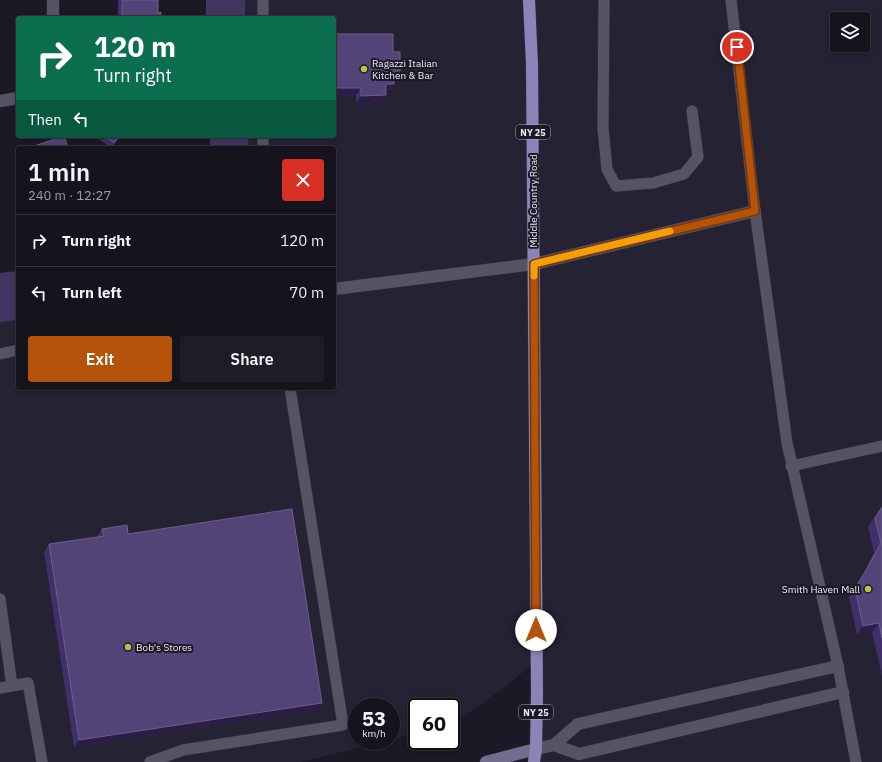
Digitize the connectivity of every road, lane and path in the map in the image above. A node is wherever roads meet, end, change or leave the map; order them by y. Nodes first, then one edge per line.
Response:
1 (53, 0) edge
2 (263, 0) edge
3 (529, 0) edge
4 (604, 0) edge
5 (732, 0) edge
6 (53, 16) edge
7 (263, 16) edge
8 (16, 98) edge
9 (0, 101) edge
10 (692, 111) dead end
11 (755, 211) junction
12 (534, 264) junction
13 (336, 289) edge
14 (16, 350) edge
15 (0, 354) edge
16 (290, 390) edge
17 (882, 446) edge
18 (791, 466) junction
19 (0, 599) edge
20 (838, 666) junction
21 (12, 686) junction
22 (0, 688) edge
23 (843, 692) junction
24 (554, 745) junction
25 (536, 749) junction
26 (42, 762) edge
27 (150, 762) edge
28 (486, 762) edge
29 (534, 762) edge
30 (856, 762) edge

1 - 6 street
2 - 7 lane
3 - 12 main road, Middle Country Road / NY 25
4 - 10 lane
5 - 11 lane
8 - 9 street
11 - 12 street
11 - 18 lane
12 - 13 street
12 - 25 main road, Middle Country Road / NY 25
14 - 15 lane
16 - 27 lane
17 - 18 lane
18 - 20 lane
19 - 21 lane
20 - 23 lane
20 - 24 street
21 - 22 lane
21 - 26 lane
23 - 24 street
23 - 30 lane
24 - 25 street
25 - 28 street
25 - 29 main road, Middle Country Road / NY 25

